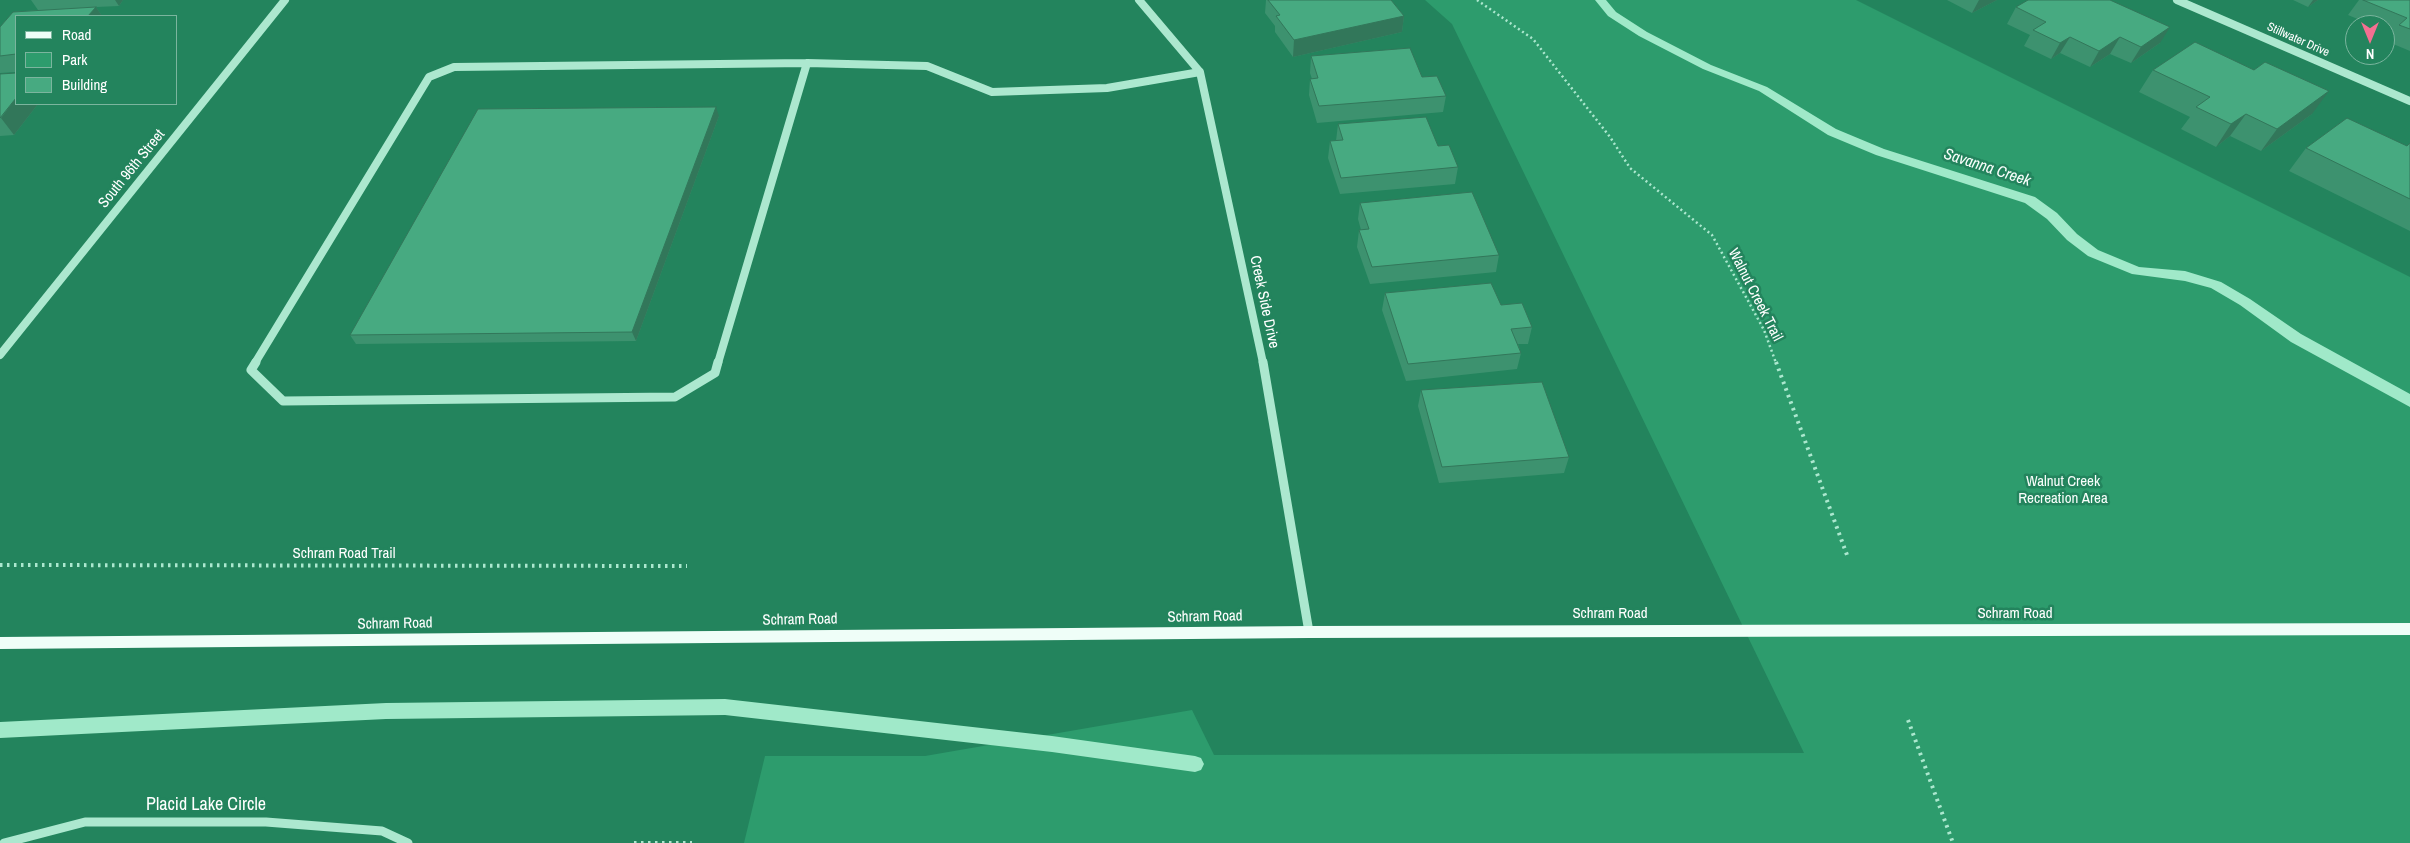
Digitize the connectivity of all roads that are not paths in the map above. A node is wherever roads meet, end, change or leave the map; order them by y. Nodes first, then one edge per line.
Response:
1 (285, 0) edge
2 (1139, 0) edge
3 (2177, 0) edge
4 (807, 63) junction
5 (1200, 72) junction
6 (2410, 101) edge
7 (0, 355) edge
8 (2410, 630) edge
9 (1309, 632) junction
10 (0, 644) edge
11 (4, 843) edge
12 (408, 843) edge

1 - 7 street, South 96th Street
2 - 5 street, Creek Side Drive
3 - 6 street, Stillwater Drive
4 - 4 street
4 - 5 street
5 - 9 street, Creek Side Drive
8 - 9 main road, Schram Road
9 - 10 main road, Schram Road
11 - 12 street, Placid Lake Circle

